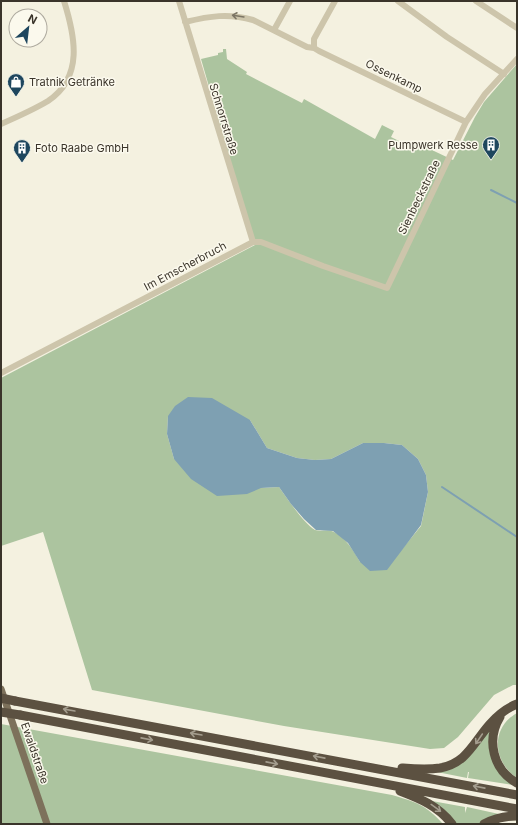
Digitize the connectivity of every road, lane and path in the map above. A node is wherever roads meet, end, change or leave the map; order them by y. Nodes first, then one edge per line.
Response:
1 (64, 1) edge
2 (179, 1) edge
3 (290, 1) edge
4 (335, 1) edge
5 (398, 1) edge
6 (476, 1) edge
7 (185, 22) junction
8 (517, 28) edge
9 (274, 30) junction
10 (314, 48) junction
11 (517, 59) edge
12 (504, 74) junction
13 (466, 122) junction
14 (1, 124) edge
15 (253, 242) junction
16 (1, 373) edge
17 (1, 689) edge
18 (1, 698) edge
19 (517, 704) edge
20 (505, 711) junction
21 (1, 712) edge
22 (358, 764) junction
23 (374, 782) junction
24 (517, 783) edge
25 (517, 794) edge
26 (517, 810) edge
27 (517, 816) edge
28 (48, 824) edge
29 (452, 824) edge
30 (484, 824) edge

1 - 14 street
2 - 7 street, Schnorrstraße
3 - 9 street
4 - 10 street
5 - 12 street
6 - 8 street
9 -> 7 street, Ossenkamp
7 - 15 street, Schnorrstraße
9 - 10 street, Ossenkamp
10 - 13 street, Ossenkamp
11 - 12 street, Sienbeckstraße
12 - 13 street, Sienbeckstraße
13 - 15 street, Sienbeckstraße
15 - 16 street, Im Emscherbruch
17 - 28 main road, Ewaldstraße
22 -> 18 highway, bridge
19 - 20 highway
20 -> 22 highway
20 - 24 highway
21 -> 23 highway, bridge
25 -> 22 highway
23 - 26 highway
23 -> 29 highway
27 - 30 highway

